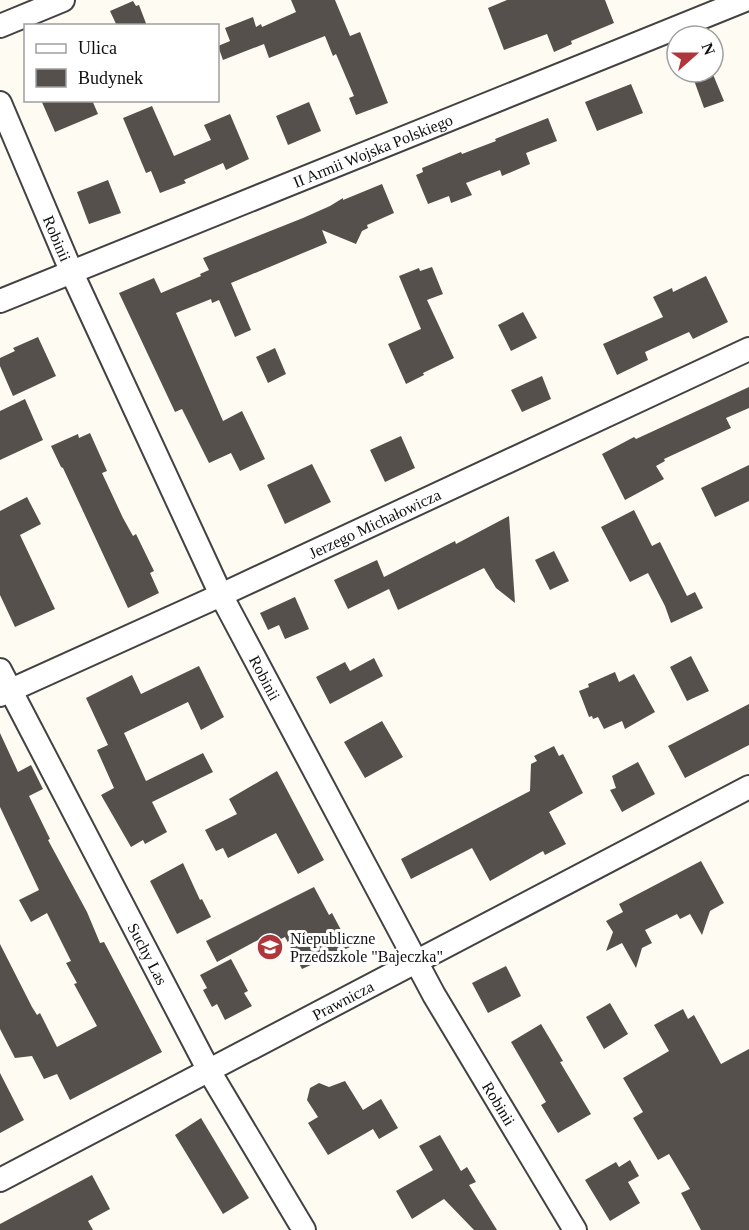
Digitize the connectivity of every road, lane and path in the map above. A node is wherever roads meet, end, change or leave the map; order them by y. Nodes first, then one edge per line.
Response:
1 (63, 0) edge
2 (745, 0) edge
3 (0, 26) edge
4 (0, 103) edge
5 (72, 273) junction
6 (0, 301) edge
7 (749, 349) edge
8 (221, 595) junction
9 (3, 685) edge
10 (749, 787) edge
11 (416, 962) junction
12 (210, 1071) junction
13 (0, 1180) edge
14 (304, 1230) edge
15 (575, 1230) edge

1 - 3 street
2 - 5 street, II Armii Wojska Polskiego
4 - 5 street, Robinii
5 - 6 street, II Armii Wojska Polskiego
5 - 8 street, Robinii
7 - 8 street, Jerzego Michałowicza
8 - 9 street, Jerzego Michałowicza
8 - 11 street, Robinii
9 - 12 street, Suchy Las
10 - 11 street, Prawnicza
11 - 12 street, Prawnicza
11 - 15 street, Robinii
12 - 13 street, Prawnicza
12 - 14 street, Suchy Las

